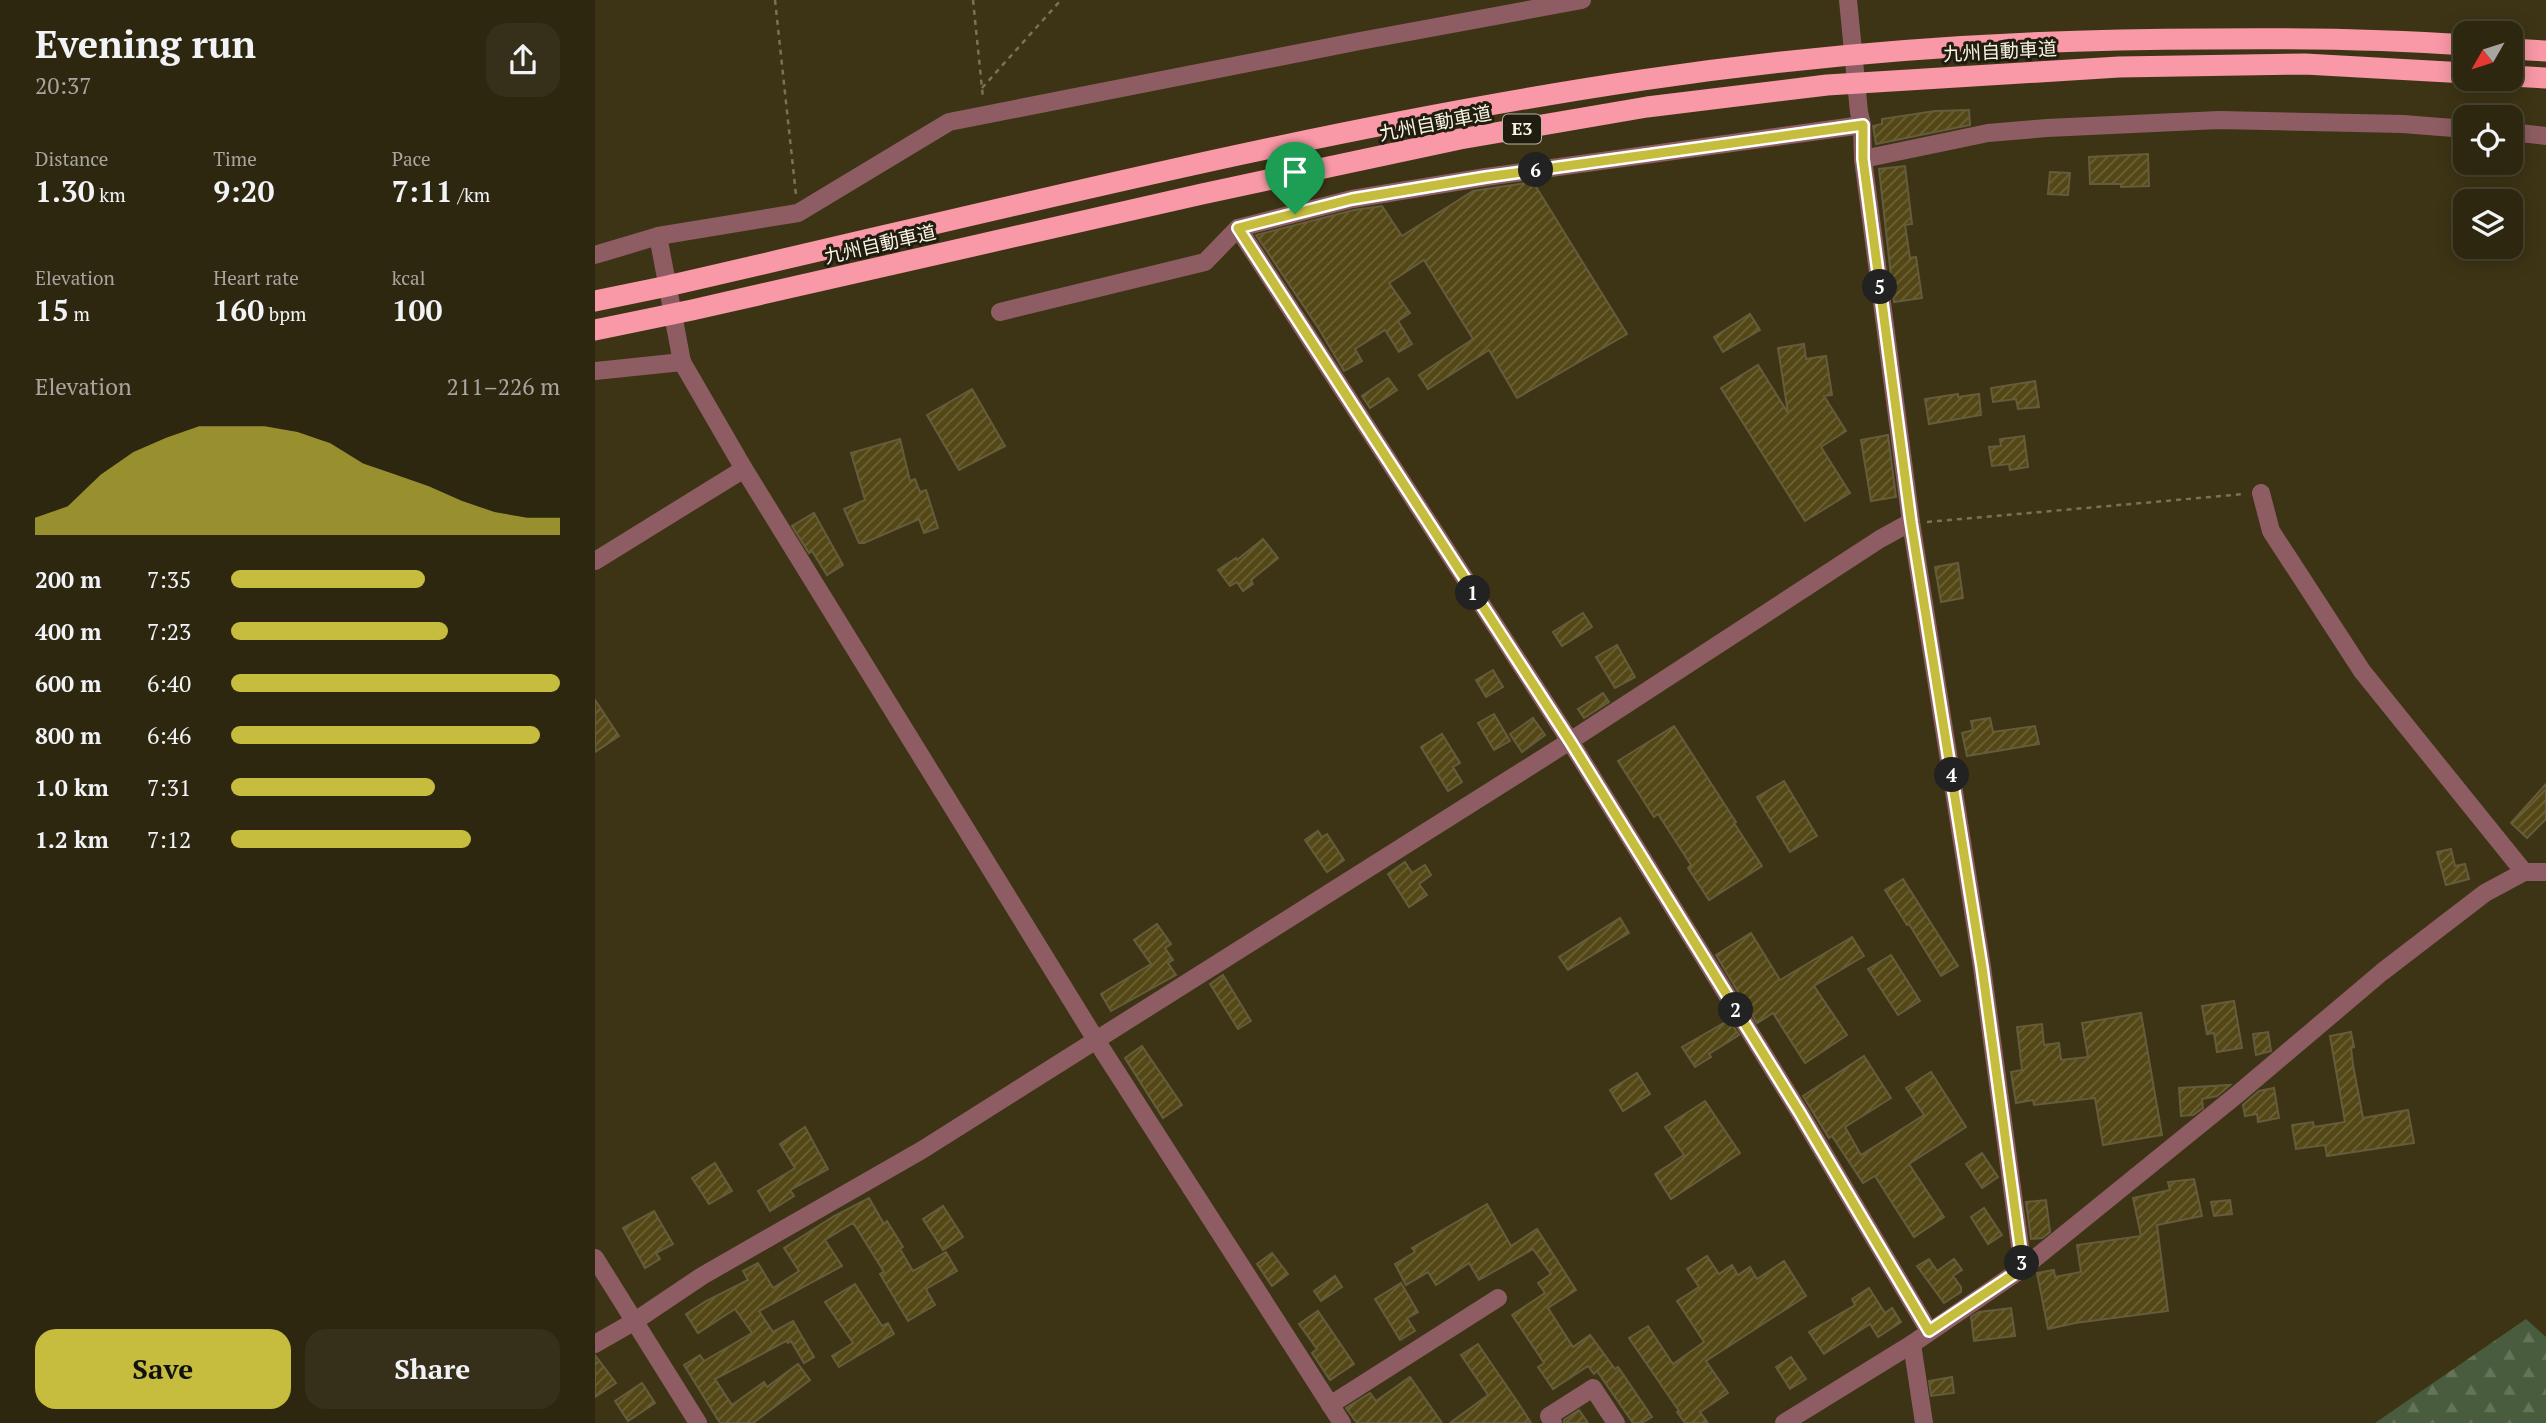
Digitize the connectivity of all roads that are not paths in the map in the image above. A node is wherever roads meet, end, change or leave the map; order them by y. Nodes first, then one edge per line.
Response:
1 (1581, 0) edge
2 (1847, 0) edge
3 (2453, 44) edge
4 (2523, 50) edge
5 (2546, 51) edge
6 (2453, 72) edge
7 (2523, 77) edge
8 (2546, 78) edge
9 (1861, 118) junction
10 (2453, 127) edge
11 (2523, 133) edge
12 (2546, 136) edge
13 (1863, 159) junction
14 (1238, 228) junction
15 (659, 243) junction
16 (595, 255) edge
17 (595, 301) edge
18 (1000, 312) dead end
19 (595, 330) edge
20 (681, 356) junction
21 (595, 370) edge
22 (744, 469) junction
23 (2261, 493) road end
24 (1911, 522) junction
25 (595, 561) edge
26 (1570, 741) junction
27 (2524, 872) junction
28 (2546, 872) edge
29 (1096, 1040) junction
30 (595, 1258) edge
31 (2023, 1268) junction
32 (1498, 1298) dead end
33 (635, 1321) junction
34 (1929, 1331) junction
35 (595, 1344) edge
36 (1912, 1344) junction
37 (1330, 1405) junction
38 (698, 1423) edge
39 (1342, 1423) edge
40 (1553, 1423) edge
41 (1616, 1423) edge
42 (1784, 1423) edge
43 (1924, 1423) edge

1 - 15 street
2 - 9 street
3 - 17 highway, 九州自動車道 / E3
4 - 5 highway
6 - 19 highway, 九州自動車道 / E3
7 - 8 highway
9 - 13 street
9 - 14 street
10 - 13 street
11 - 12 street
13 - 24 street
14 - 18 street
14 - 26 street
15 - 16 street
15 - 20 street
20 - 21 street
20 - 22 street
22 - 25 street
22 - 29 street
23 - 27 street
24 - 26 street
24 - 31 street
26 - 29 street
26 - 34 street
27 - 28 street
27 - 31 street
29 - 33 street
29 - 37 street
30 - 33 street
31 - 34 street
32 - 37 street
33 - 35 street
33 - 38 street
34 - 36 street
36 - 42 street
36 - 43 street
37 - 39 street
40 - 41 street

